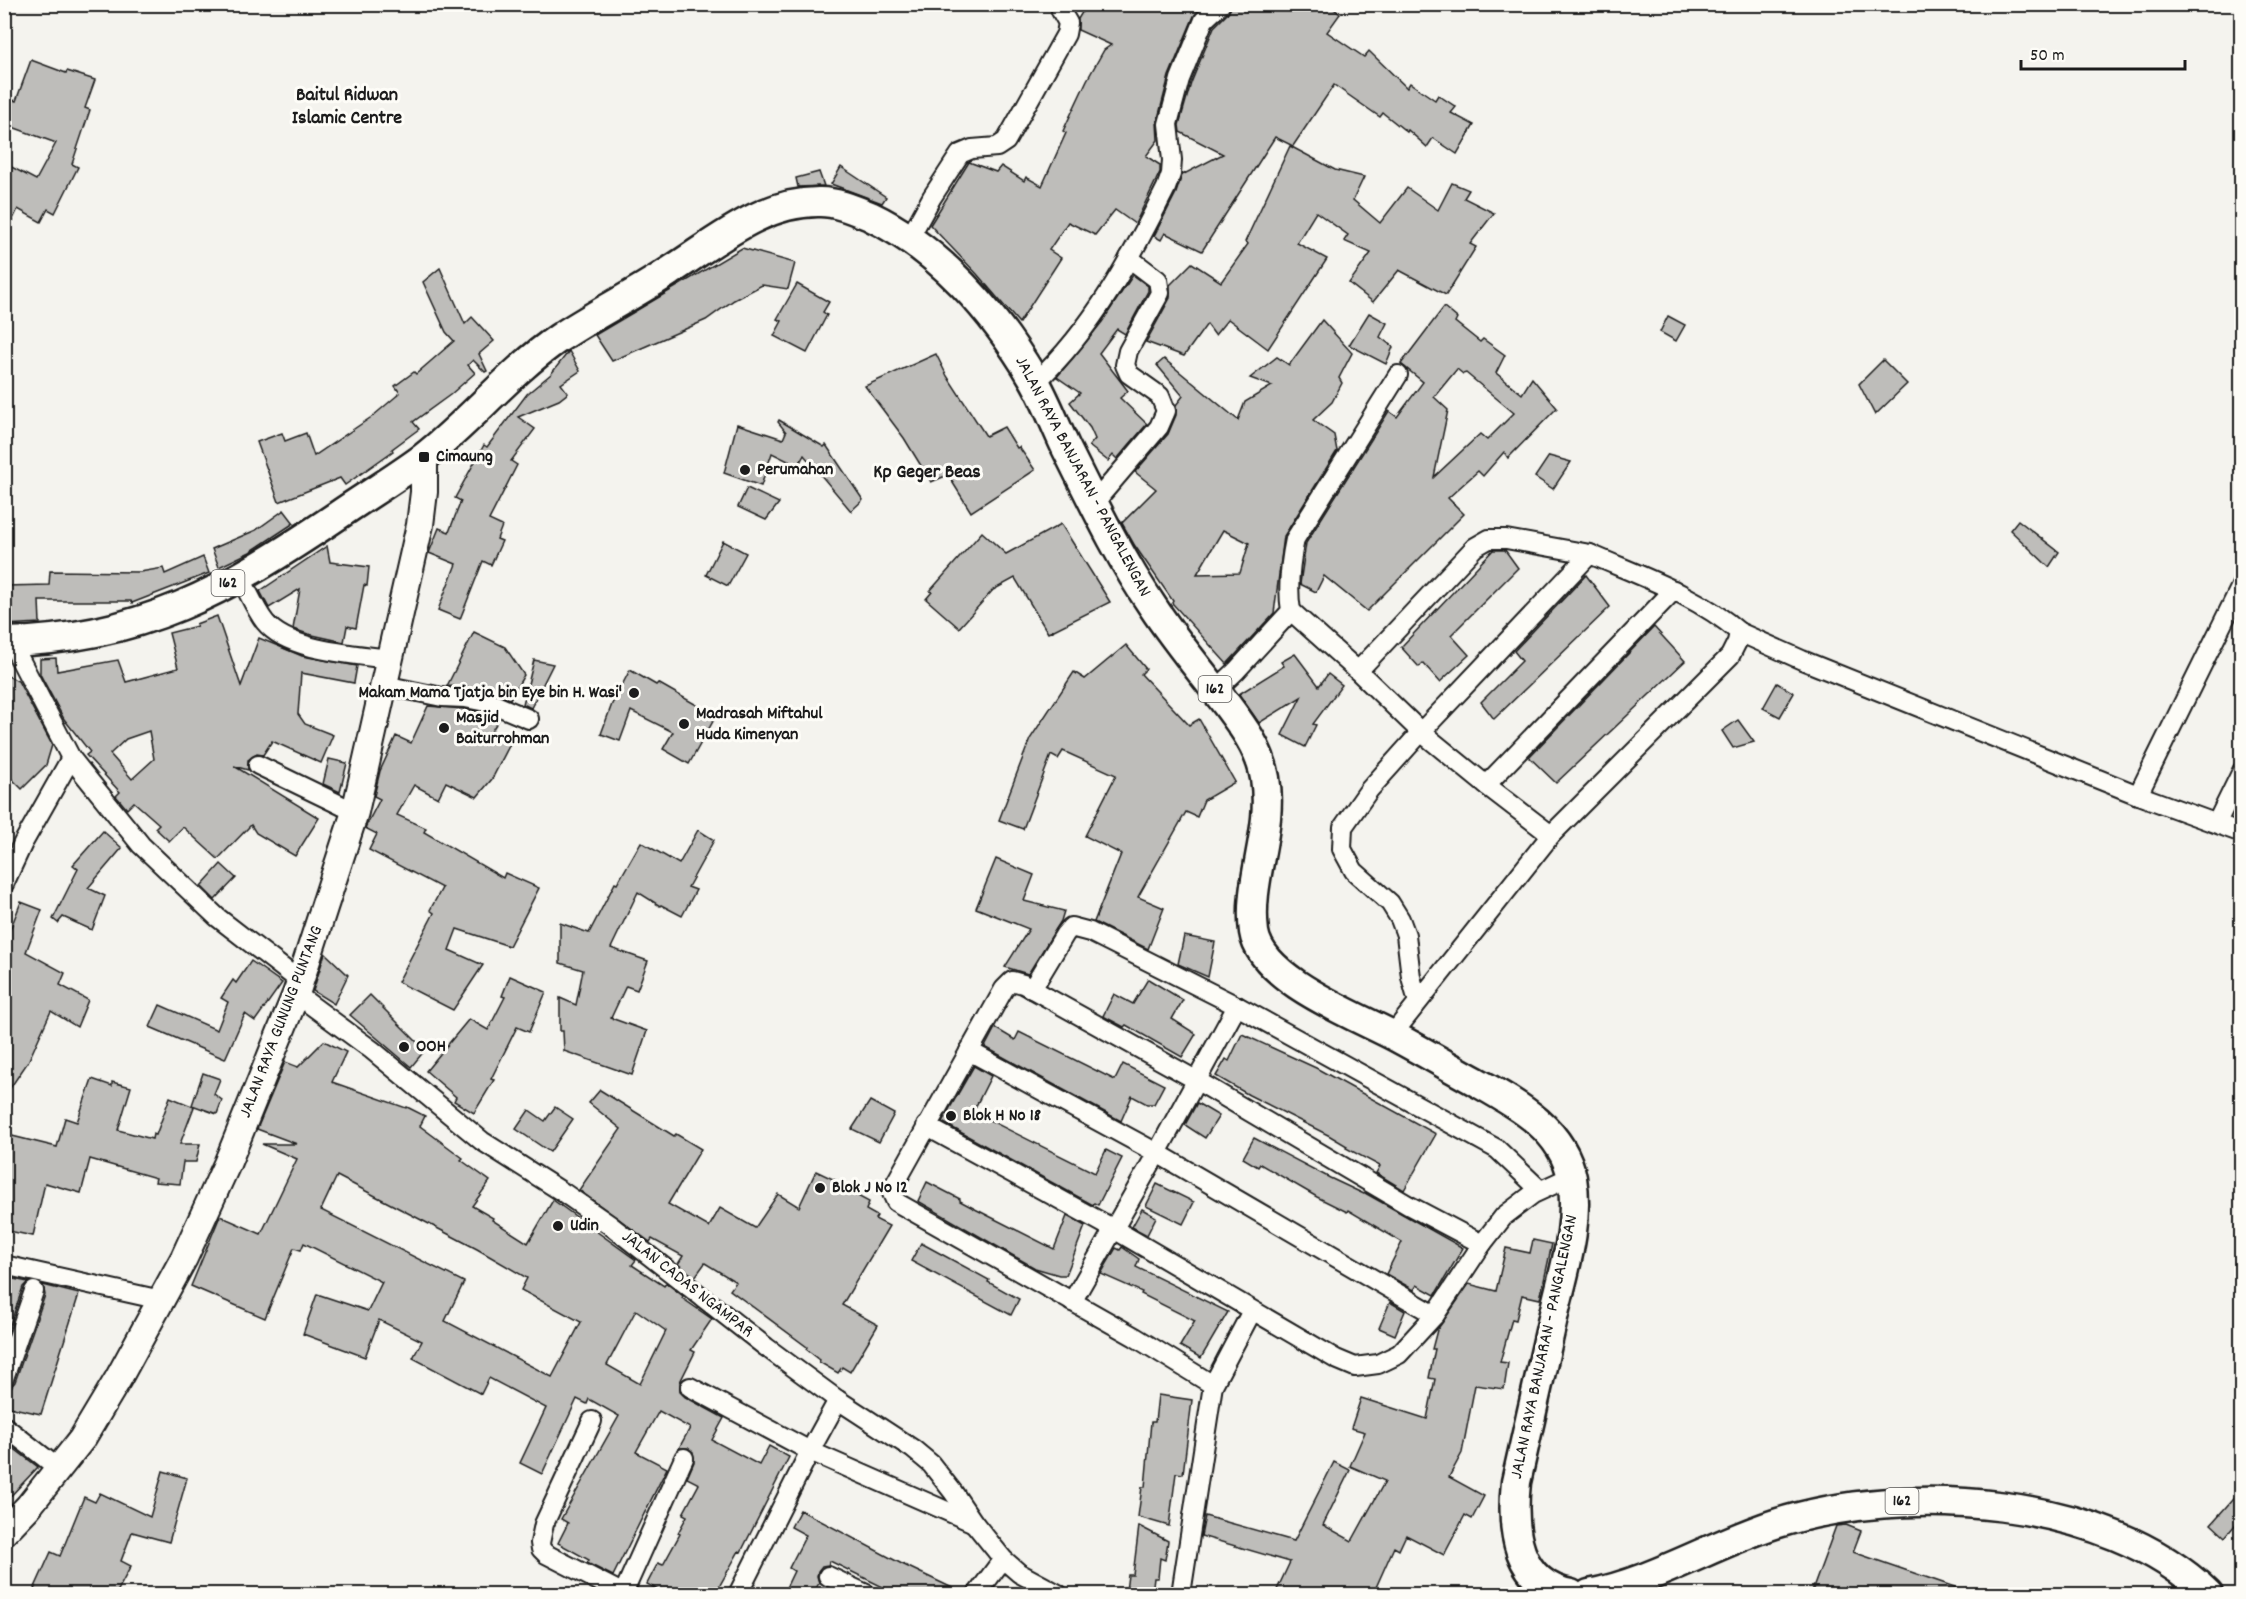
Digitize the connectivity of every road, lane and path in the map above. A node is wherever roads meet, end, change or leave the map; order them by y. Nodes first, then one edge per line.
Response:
1 (1221, 4) edge
2 (1061, 11) dead end
3 (910, 237) junction
4 (1129, 258) junction
5 (1398, 375) dead end
6 (1036, 382) junction
7 (424, 457) junction
8 (1094, 503) junction
9 (1590, 554) junction
10 (240, 577) junction
11 (2241, 584) edge
12 (1674, 590) junction
13 (1291, 611) junction
14 (1739, 632) junction
15 (8, 642) edge
16 (389, 659) junction
17 (1358, 671) junction
18 (384, 685) junction
19 (1216, 690) junction
20 (529, 719) dead end
21 (1421, 732) junction
22 (71, 758) junction
23 (258, 765) dead end
24 (2241, 771) edge
25 (1486, 785) junction
26 (2138, 795) junction
27 (355, 812) junction
28 (2217, 822) junction
29 (2241, 833) edge
30 (1551, 835) junction
31 (4, 884) edge
32 (299, 988) junction
33 (1032, 989) junction
34 (1418, 1002) junction
35 (1237, 1006) junction
36 (1392, 1035) junction
37 (969, 1051) junction
38 (1196, 1080) junction
39 (926, 1126) junction
40 (1157, 1153) junction
41 (1572, 1176) junction
42 (1540, 1190) junction
43 (1112, 1228) junction
44 (1482, 1244) junction
45 (4, 1265) edge
46 (34, 1291) dead end
47 (161, 1300) junction
48 (1072, 1302) junction
49 (1252, 1311) junction
50 (1435, 1315) junction
51 (4, 1378) edge
52 (1213, 1385) junction
53 (690, 1387) dead end
54 (838, 1400) junction
55 (592, 1421) dead end
56 (4, 1426) edge
57 (810, 1451) junction
58 (684, 1458) dead end
59 (59, 1469) junction
60 (974, 1523) junction
61 (4, 1532) edge
62 (1003, 1559) junction
63 (828, 1576) dead end
64 (623, 1594) edge
65 (738, 1594) edge
66 (866, 1594) edge
67 (976, 1594) edge
68 (1058, 1594) edge
69 (1181, 1594) edge
70 (1571, 1594) edge
71 (1589, 1594) edge
72 (2208, 1594) edge

1 - 4 street
2 - 3 street
3 - 6 main road, JALAN RAYA BANJARAN - PANGALENGAN / 162
3 - 7 main road, JALAN RAYA BANJARAN - PANGALENGAN / 162
4 - 6 street
4 - 8 street
5 - 13 street
6 - 8 main road, JALAN RAYA BANJARAN - PANGALENGAN / 162
7 - 10 main road, JALAN RAYA BANJARAN - PANGALENGAN / 162
7 - 16 street, JALAN RAYA GUNUNG PUNTANG
8 - 19 main road, JALAN RAYA BANJARAN - PANGALENGAN / 162
9 - 12 street
9 - 17 street
9 - 21 street
10 - 15 main road, JALAN RAYA BANJARAN - PANGALENGAN / 162
10 - 16 street
11 - 26 street
12 - 14 street
12 - 25 street
13 - 17 street
13 - 19 street
14 - 26 street
14 - 30 street
15 - 22 street, JALAN CADAS NGAMPAR
16 - 18 street, JALAN RAYA GUNUNG PUNTANG
17 - 21 street
18 - 20 street
18 - 27 street, JALAN RAYA GUNUNG PUNTANG
19 - 36 main road, JALAN RAYA BANJARAN - PANGALENGAN / 162
21 - 25 street
21 - 34 street
22 - 31 street
22 - 32 street, JALAN CADAS NGAMPAR
23 - 27 street
24 - 28 street
25 - 30 street
26 - 28 street
27 - 32 street, JALAN RAYA GUNUNG PUNTANG
28 - 29 street
30 - 34 street
32 - 47 street, JALAN RAYA GUNUNG PUNTANG
32 - 54 street, JALAN CADAS NGAMPAR
33 - 35 street
33 - 37 street
33 - 38 street
34 - 36 street
35 - 38 street
35 - 42 street
36 - 41 main road, JALAN RAYA BANJARAN - PANGALENGAN / 162
37 - 39 street
37 - 40 street
38 - 40 street
38 - 44 street
39 - 43 street
39 - 48 street
40 - 43 street
40 - 50 street
41 - 42 street
41 - 70 main road, JALAN RAYA BANJARAN - PANGALENGAN / 162
42 - 44 street
43 - 48 street
43 - 49 street
44 - 50 street
45 - 47 street
46 - 51 street
47 - 59 street, JALAN RAYA GUNUNG PUNTANG
48 - 52 street
49 - 50 street
49 - 52 street
52 - 69 street
53 - 57 street
54 - 57 street
54 - 60 street, JALAN CADAS NGAMPAR
55 - 64 street
56 - 59 street
57 - 60 street
57 - 65 street
58 - 64 street
59 - 61 street, JALAN RAYA GUNUNG PUNTANG
60 - 62 street, JALAN CADAS NGAMPAR
62 - 67 street
62 - 68 street, JALAN CADAS NGAMPAR
63 - 66 street
71 - 72 main road, 162

